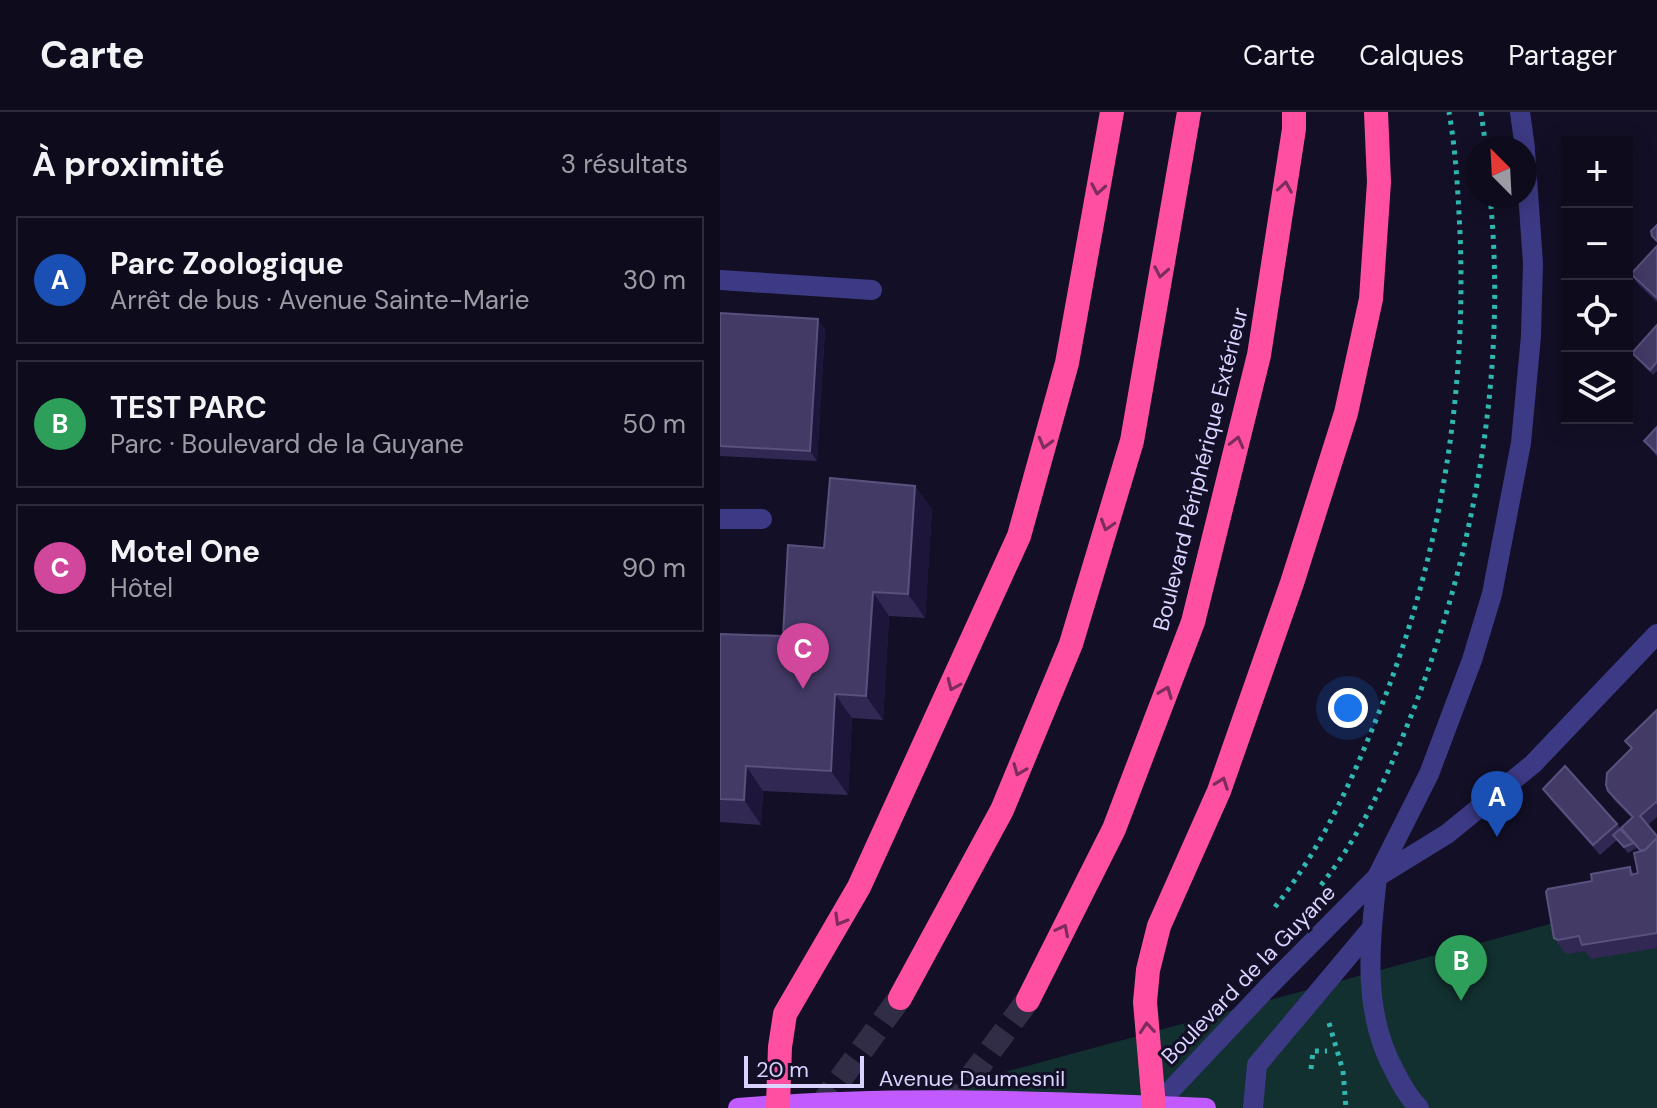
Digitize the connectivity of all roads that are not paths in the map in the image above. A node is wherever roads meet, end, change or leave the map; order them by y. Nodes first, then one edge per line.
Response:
1 (1112, 112) edge
2 (1189, 112) edge
3 (1294, 112) edge
4 (1376, 112) edge
5 (1520, 112) edge
6 (1523, 136) edge
7 (1529, 208) edge
8 (720, 280) edge
9 (872, 290) dead end
10 (720, 519) edge
11 (762, 519) dead end
12 (1657, 634) edge
13 (1377, 877) junction
14 (1372, 928) junction
15 (900, 998) tunnel mouth
16 (1028, 1000) tunnel mouth
17 (1061, 1104) edge
18 (778, 1106) edge
19 (1154, 1107) edge
20 (738, 1108) edge
21 (1206, 1108) edge
22 (1253, 1108) edge
23 (1419, 1108) edge

1 -> 18 highway
2 -> 15 highway
16 -> 3 highway, Boulevard Périphérique Extérieur
19 -> 4 highway
5 - 6 street, Boulevard de la Guyane
7 - 13 street, Boulevard de la Guyane
8 - 9 street
10 - 11 street
12 - 13 street
13 - 14 street, Boulevard de la Guyane
13 - 19 street, Boulevard de la Guyane
14 - 22 street
14 - 23 street, Boulevard de la Guyane
17 - 18 main road, Avenue Daumesnil
17 - 19 main road, Avenue Daumesnil
18 - 20 main road, Avenue Daumesnil
19 - 21 main road, Avenue Daumesnil

